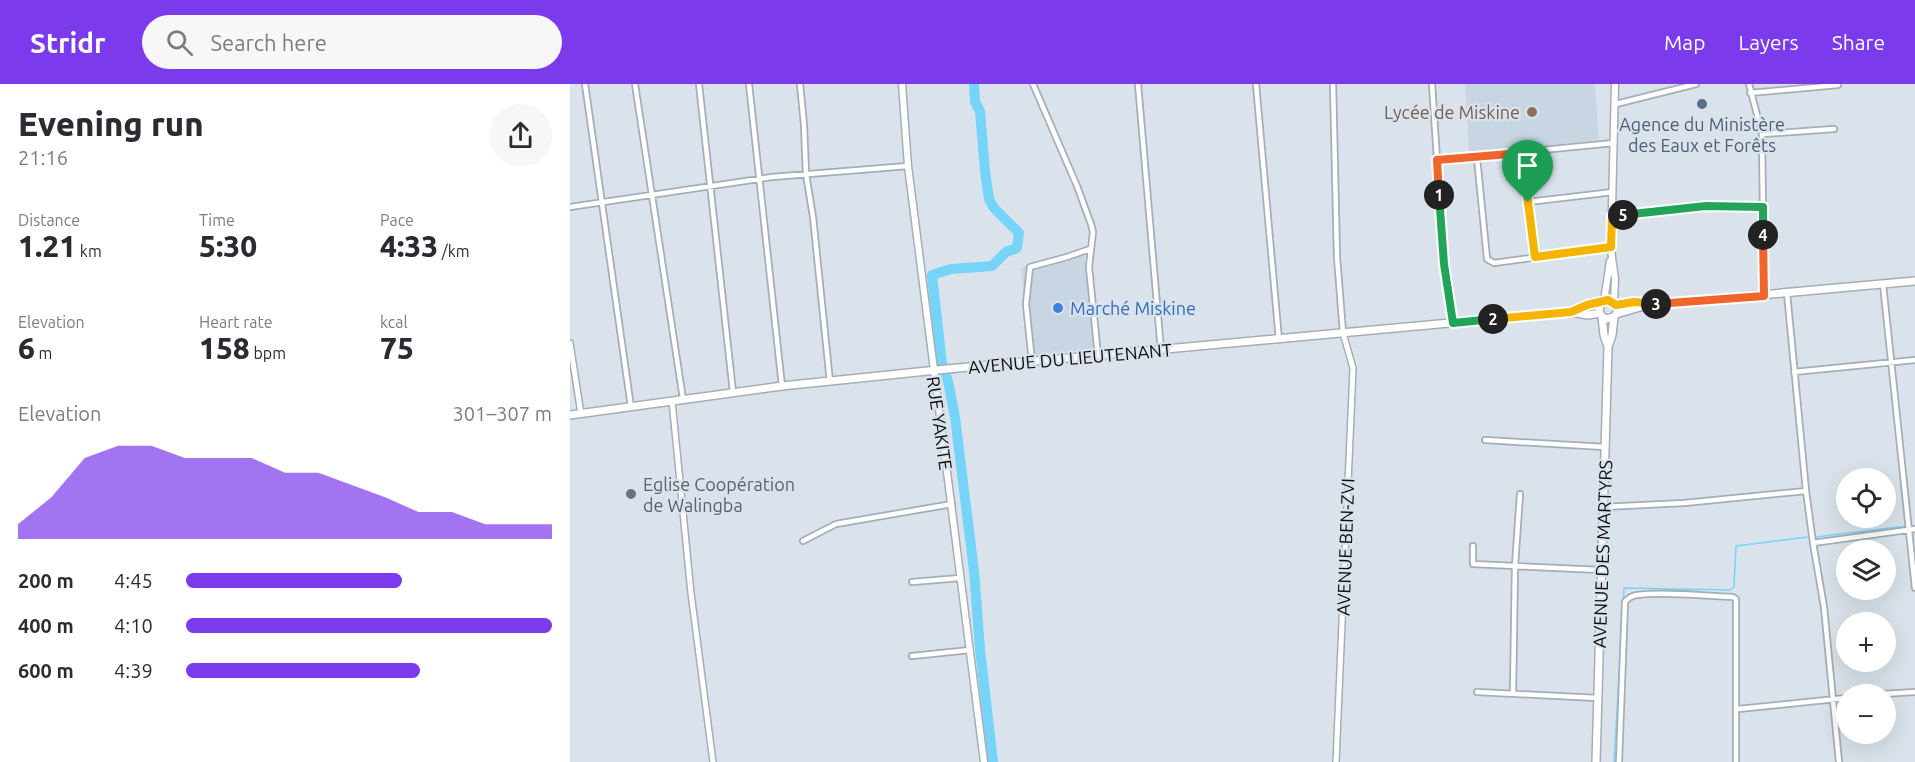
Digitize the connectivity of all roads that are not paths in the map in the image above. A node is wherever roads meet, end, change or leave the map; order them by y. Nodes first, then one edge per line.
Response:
1 (585, 84) edge
2 (635, 84) edge
3 (699, 84) edge
4 (749, 84) edge
5 (800, 84) edge
6 (902, 84) edge
7 (1033, 84) edge
8 (1138, 84) edge
9 (1256, 84) edge
10 (1332, 84) edge
11 (1432, 84) edge
12 (1615, 84) edge
13 (1696, 84) edge
14 (1749, 84) edge
15 (1838, 85) edge
16 (1750, 93) junction
17 (1616, 104) junction
18 (1834, 129) dead end
19 (1762, 134) junction
20 (1614, 143) junction
21 (1521, 153) junction
22 (1477, 158) junction
23 (1437, 160) junction
24 (908, 166) junction
25 (806, 174) junction
26 (759, 180) junction
27 (710, 187) junction
28 (1613, 192) junction
29 (651, 195) junction
30 (602, 202) junction
31 (1528, 202) junction
32 (570, 207) edge
33 (1763, 207) junction
34 (1612, 216) junction
35 (1611, 247) junction
36 (1090, 249) junction
37 (1535, 257) junction
38 (1611, 257) junction
39 (1915, 281) edge
40 (1883, 284) junction
41 (1787, 293) junction
42 (1764, 296) junction
43 (1603, 302) junction
44 (1615, 304) junction
45 (1649, 304) junction
46 (1571, 312) junction
47 (1601, 315) junction
48 (1615, 316) junction
49 (1453, 323) junction
50 (1343, 333) junction
51 (1279, 340) junction
52 (570, 343) edge
53 (1608, 347) junction
54 (1161, 351) junction
55 (1098, 356) junction
56 (1915, 360) edge
57 (1032, 362) junction
58 (1890, 363) junction
59 (935, 370) junction
60 (1794, 372) junction
61 (830, 382) junction
62 (782, 386) junction
63 (733, 392) junction
64 (683, 399) junction
65 (672, 400) junction
66 (631, 407) junction
67 (581, 414) junction
68 (570, 415) edge
69 (1485, 440) dead end
70 (1605, 447) junction
71 (1806, 491) junction
72 (1520, 494) dead end
73 (952, 504) junction
74 (1603, 507) junction
75 (1915, 529) edge
76 (1908, 530) junction
77 (803, 541) dead end
78 (1812, 543) junction
79 (1473, 546) dead end
80 (1515, 566) junction
81 (1600, 570) junction
82 (960, 578) junction
83 (912, 582) dead end
84 (1915, 588) edge
85 (970, 650) junction
86 (912, 656) dead end
87 (1478, 692) dead end
88 (1915, 692) edge
89 (1513, 693) junction
90 (1896, 693) edge
91 (1597, 698) junction
92 (1833, 699) junction
93 (1836, 699) edge
94 (1738, 709) junction
95 (713, 762) edge
96 (984, 762) edge
97 (1336, 762) edge
98 (1596, 762) edge
99 (1619, 762) edge
100 (1736, 762) edge
101 (1839, 762) edge

1 - 30 street
2 - 29 street
3 - 27 street
4 - 26 street
5 - 25 street
6 - 24 main road, RUE YAKITE
7 - 36 street
8 - 54 street
9 - 51 street
10 - 50 street
11 - 23 street
12 - 17 main road
13 - 17 street
14 - 16 street
15 - 16 street
16 - 19 street
17 - 20 main road
18 - 19 street
19 - 33 street
20 - 21 street
20 - 28 main road
21 - 22 street
21 - 31 street
22 - 23 street
22 - 37 street
23 - 49 street
24 - 25 street
24 - 59 main road, RUE YAKITE
25 - 26 street
25 - 61 street
26 - 27 street
26 - 62 street
27 - 29 street
27 - 63 street
28 - 31 street
28 - 34 main road
29 - 30 street
29 - 64 street
30 - 32 street
30 - 66 street
31 - 37 street
33 - 34 street
33 - 42 street
34 - 35 main road
35 - 37 street
35 - 38 main road
36 - 55 street
36 - 57 street
38 - 43 main road
38 - 44 main road
39 - 40 main road
40 - 41 main road
40 - 58 street
41 - 42 main road
41 - 60 street
42 - 45 main road
43 - 44 main road
43 - 46 main road, AVENUE DU LIEUTENANT
43 - 47 main road
44 - 45 main road
44 - 48 main road, AVENUE DES MARTYRS
45 - 48 main road
46 - 47 main road, AVENUE DU LIEUTENANT
46 - 49 main road, AVENUE DU LIEUTENANT
47 - 48 main road, AVENUE DU LIEUTENANT
47 - 53 main road, AVENUE DES MARTYRS
48 - 53 main road, AVENUE DES MARTYRS
49 - 50 main road, AVENUE DU LIEUTENANT
50 - 51 main road, AVENUE DU LIEUTENANT
50 - 97 street, AVENUE BEN-ZVI
51 - 54 main road, AVENUE DU LIEUTENANT
52 - 67 street
53 - 70 main road, AVENUE DES MARTYRS
54 - 55 main road, AVENUE DU LIEUTENANT
55 - 57 main road, AVENUE DU LIEUTENANT
56 - 58 street
57 - 59 main road, AVENUE DU LIEUTENANT
58 - 60 street
58 - 76 street
59 - 61 main road, AVENUE DU LIEUTENANT
59 - 73 main road, RUE YAKITE
60 - 71 street
61 - 62 main road, AVENUE DU LIEUTENANT
62 - 63 main road, AVENUE DU LIEUTENANT
63 - 64 main road, AVENUE DU LIEUTENANT
64 - 65 main road, AVENUE DU LIEUTENANT
65 - 66 main road, AVENUE DU LIEUTENANT
65 - 95 street
66 - 67 main road, AVENUE DU LIEUTENANT
67 - 68 main road, AVENUE DU LIEUTENANT
69 - 70 street
70 - 74 main road, AVENUE DES MARTYRS
71 - 74 street
71 - 78 street
72 - 80 street
73 - 77 street
73 - 82 main road, RUE YAKITE
74 - 81 main road, AVENUE DES MARTYRS
75 - 76 street
76 - 78 street
76 - 84 street
78 - 92 street
79 - 80 street
80 - 81 street
80 - 89 street
81 - 91 main road, AVENUE DES MARTYRS
82 - 83 street
82 - 85 main road, RUE YAKITE
85 - 86 street
85 - 96 main road, RUE YAKITE
87 - 89 street
88 - 90 street
89 - 91 street
91 - 98 main road, AVENUE DES MARTYRS
92 - 93 street
92 - 94 street
92 - 101 street
94 - 99 street
94 - 100 street

